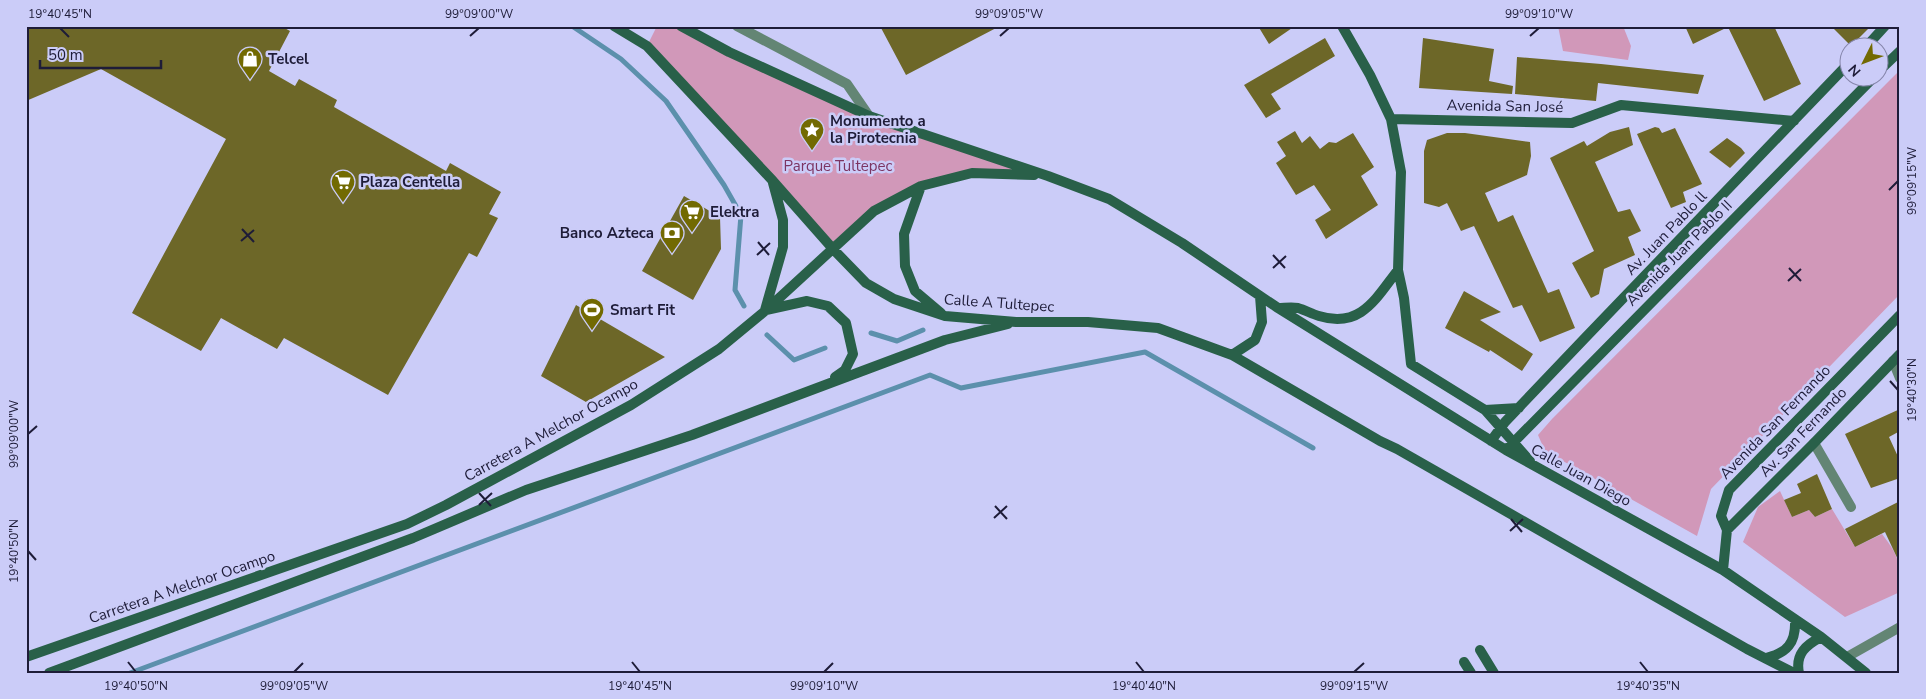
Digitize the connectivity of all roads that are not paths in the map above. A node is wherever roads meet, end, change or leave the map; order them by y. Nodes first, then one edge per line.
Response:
1 (614, 26) edge
2 (681, 26) edge
3 (737, 26) edge
4 (1342, 26) edge
5 (1885, 26) edge
6 (1874, 38) edge
7 (1900, 50) edge
8 (1888, 62) edge
9 (1838, 75) edge
10 (1863, 88) edge
11 (868, 116) junction
12 (1391, 119) junction
13 (1794, 121) junction
14 (1048, 176) junction
15 (773, 181) junction
16 (921, 186) junction
17 (833, 249) junction
18 (1398, 270) junction
19 (1260, 296) junction
20 (1278, 308) junction
21 (765, 311) junction
22 (1900, 315) edge
23 (945, 316) junction
24 (1016, 322) junction
25 (1232, 355) junction
26 (1896, 357) edge
27 (1900, 378) edge
28 (820, 387) junction
29 (1519, 408) junction
30 (1485, 410) junction
31 (1503, 425) junction
32 (1491, 441) junction
33 (1513, 442) junction
34 (1814, 443) junction
35 (1506, 450) junction
36 (1534, 466) junction
37 (1851, 507) dead end
38 (1727, 530) junction
39 (1723, 570) junction
40 (1795, 620) junction
41 (1900, 627) edge
42 (1821, 637) junction
43 (1480, 650) dead end
44 (26, 657) edge
45 (1766, 658) junction
46 (1847, 658) junction
47 (1464, 662) dead end
48 (49, 673) edge
49 (1471, 673) edge
50 (1494, 673) edge
51 (1794, 673) edge
52 (1799, 673) edge
53 (1866, 673) edge

1 - 15 main road, Calle A Tultepec
2 - 11 main road
3 - 11 street
4 - 12 main road
5 - 6 main road
7 - 8 main road
9 - 13 main road, Av. Juan Pablo ll
10 - 33 main road, Avenida Juan Pablo II
11 - 14 main road
12 - 13 main road, Avenida San José
12 - 18 main road
13 - 29 main road, Av. Juan Pablo ll
14 - 16 main road, Carretera A Melchor Ocampo
14 - 19 main road
15 - 17 main road, Calle A Tultepec
15 - 21 main road
16 - 17 main road, Carretera A Melchor Ocampo
16 - 23 main road
17 - 21 main road, Carretera A Melchor Ocampo
17 - 23 main road, Calle A Tultepec
18 - 20 main road
18 - 30 main road
19 - 20 main road
19 - 25 main road
20 - 32 main road, Calle Juan Diego
21 - 28 main road
21 - 44 main road, Carretera A Melchor Ocampo
22 - 38 main road, Avenida San Fernando
23 - 24 main road, Calle A Tultepec
24 - 25 main road, Calle A Tultepec
24 - 28 main road
25 - 45 main road, Calle A Tultepec
26 - 27 street
26 - 34 main road, Av. San Fernando
28 - 48 main road
29 - 30 main road
29 - 31 main road, Av. Juan Pablo ll
30 - 31 main road
31 - 32 main road, Av. Juan Pablo ll
31 - 33 main road
32 - 35 main road, Calle Juan Diego
33 - 35 main road, Avenida Juan Pablo II
33 - 36 main road
34 - 37 street
34 - 38 main road, Av. San Fernando
35 - 36 main road, Calle Juan Diego
36 - 39 main road, Calle Juan Diego
38 - 39 main road, Avenida San Fernando
39 - 40 main road, Calle Juan Diego
40 - 42 main road, Calle Juan Diego
40 - 45 main road
41 - 46 street
42 - 46 main road, Calle Juan Diego
42 - 52 main road
43 - 50 main road
45 - 51 main road
46 - 53 main road, Calle Juan Diego
47 - 49 main road

